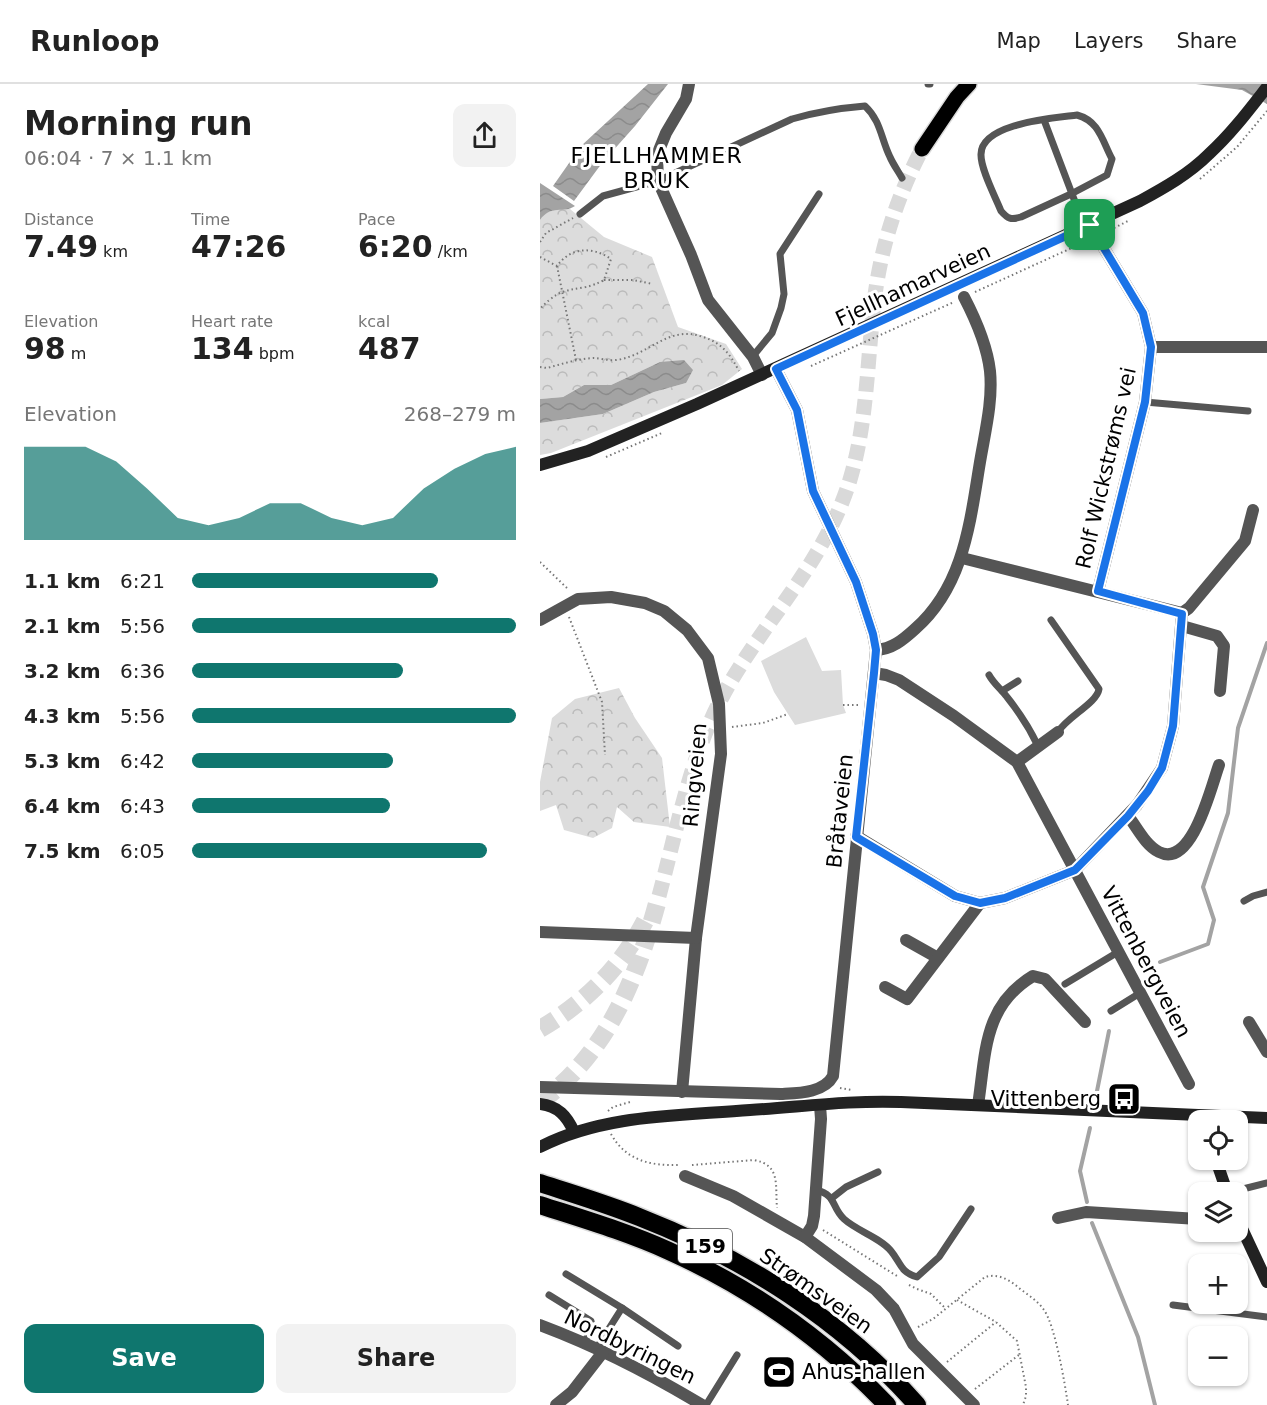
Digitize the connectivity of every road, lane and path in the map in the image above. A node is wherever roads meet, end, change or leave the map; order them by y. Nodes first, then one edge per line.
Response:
1 (689, 84) edge
2 (969, 84) edge
3 (1267, 87) edge
4 (1044, 120) junction
5 (922, 149) tunnel mouth
6 (902, 178) dead end
7 (658, 181) junction
8 (1071, 194) junction
9 (819, 195) dead end
10 (580, 214) joint
11 (1090, 225) junction
12 (540, 242) edge
13 (540, 257) edge
14 (557, 266) junction
15 (604, 280) junction
16 (653, 284) dead end
17 (561, 291) junction
18 (964, 297) dead end
19 (540, 309) edge
20 (1151, 347) junction
21 (1267, 347) edge
22 (753, 356) junction
23 (576, 361) junction
24 (540, 367) edge
25 (776, 369) junction
26 (762, 375) junction
27 (741, 376) dead end
28 (1145, 402) junction
29 (1248, 411) dead end
30 (540, 465) edge
31 (1253, 510) dead end
32 (962, 558) junction
33 (540, 562) edge
34 (1098, 591) junction
35 (578, 599) junction
36 (564, 606) junction
37 (540, 620) edge
38 (1051, 620) dead end
39 (1182, 620) junction
40 (876, 650) junction
41 (874, 673) junction
42 (989, 675) dead end
43 (1018, 681) dead end
44 (1220, 691) dead end
45 (1002, 692) junction
46 (870, 704) junction
47 (843, 705) dead end
48 (788, 714) dead end
49 (720, 719) junction
50 (1058, 732) joint
51 (1038, 746) junction
52 (605, 755) dead end
53 (1017, 762) junction
54 (1219, 765) dead end
55 (1128, 816) junction
56 (856, 837) junction
57 (1075, 870) junction
58 (1267, 892) edge
59 (1244, 901) dead end
60 (980, 903) junction
61 (540, 932) edge
62 (696, 938) junction
63 (906, 940) dead end
64 (1118, 952) junction
65 (938, 958) junction
66 (1065, 984) dead end
67 (885, 987) dead end
68 (1140, 993) junction
69 (1111, 1011) dead end
70 (1085, 1022) dead end
71 (1249, 1022) dead end
72 (1267, 1052) edge
73 (830, 1083) junction
74 (1189, 1084) dead end
75 (540, 1087) edge
76 (645, 1090) junction
77 (859, 1090) dead end
78 (682, 1092) junction
79 (540, 1104) edge
80 (820, 1105) junction
81 (978, 1105) junction
82 (606, 1117) dead end
83 (1188, 1117) edge
84 (1248, 1118) edge
85 (1267, 1118) edge
86 (574, 1132) junction
87 (542, 1146) edge
88 (878, 1172) dead end
89 (685, 1176) dead end
90 (540, 1183) edge
91 (1267, 1183) edge
92 (1248, 1188) edge
93 (816, 1190) junction
94 (832, 1198) junction
95 (540, 1205) edge
96 (971, 1209) dead end
97 (1058, 1218) dead end
98 (1188, 1218) edge
99 (1248, 1236) edge
100 (805, 1237) junction
101 (1264, 1267) edge
102 (566, 1274) dead end
103 (1267, 1282) edge
104 (549, 1295) dead end
105 (957, 1300) junction
106 (1173, 1305) dead end
107 (622, 1308) junction
108 (1267, 1317) edge
109 (996, 1322) junction
110 (540, 1325) edge
111 (903, 1328) junction
112 (584, 1343) junction
113 (678, 1346) dead end
114 (600, 1350) junction
115 (1020, 1354) junction
116 (737, 1355) dead end
117 (938, 1370) junction
118 (970, 1401) edge
119 (699, 1404) edge
120 (556, 1405) edge
121 (887, 1405) edge
122 (917, 1405) edge
123 (1023, 1405) edge
124 (1068, 1405) edge

1 - 7 street
2 - 5 main road
3 - 11 main road, Fjellhamarveien
4 - 8 lane
4 - 8 lane
4 - 8 lane
6 - 7 lane
7 - 10 lane
7 - 22 street
8 - 11 lane
9 - 22 lane
10 - 12 path
11 - 20 street, Rolf Wickstrøms vei
11 - 25 main road, Fjellhamarveien
13 - 14 path
14 - 15 path
14 - 17 path
15 - 16 path
15 - 17 path
17 - 19 path
17 - 23 path
18 - 32 street
20 - 21 street
20 - 28 street, Rolf Wickstrøms vei
22 - 26 street
23 - 24 path
23 - 27 path
25 - 26 main road, Fjellhamarveien
25 - 40 street
26 - 30 main road, Fjellhamarveien
28 - 29 lane
28 - 34 street, Rolf Wickstrøms vei
31 - 39 street
32 - 34 street
32 - 40 street
33 - 35 path
34 - 39 street
35 - 36 street, Ringveien
35 - 49 street, Ringveien
36 - 37 street, Ringveien
36 - 52 path
38 - 50 lane
39 - 44 street
39 - 55 street
40 - 41 street, Bråtaveien
41 - 46 street, Bråtaveien
41 - 53 street, Vittenbergveien
42 - 45 lane
43 - 45 lane
45 - 51 lane
46 - 47 path
46 - 56 street, Bråtaveien
48 - 49 path
49 - 62 street, Ringveien
50 - 51 street
51 - 53 street
53 - 57 street, Vittenbergveien
54 - 55 street
55 - 57 street
56 - 60 street
56 - 73 street, Bråtaveien
57 - 60 street
57 - 64 street, Vittenbergveien
58 - 59 lane
60 - 65 street
61 - 62 street
62 - 78 street, Ringveien
63 - 65 street
64 - 66 lane
64 - 68 street, Vittenbergveien
65 - 67 street
68 - 69 lane
68 - 74 street, Vittenbergveien
70 - 81 street
71 - 72 street
73 - 77 path
73 - 78 street
75 - 76 street
76 - 78 street
76 - 82 path
79 - 86 main road
80 - 81 main road
80 - 86 main road
80 - 93 street
81 - 83 main road
84 - 85 main road
86 - 87 main road
88 - 94 lane
89 - 100 street
90 - 122 highway, Strømsveien / 159
91 - 92 lane
93 - 94 lane
93 - 100 street
94 - 96 lane
95 - 121 highway, Strømsveien / 159
97 - 98 street
99 - 101 main road
100 - 111 street
101 - 103 main road
102 - 107 lane
104 - 112 lane
105 - 109 path
105 - 111 path
105 - 124 path
106 - 108 lane
107 - 113 lane
107 - 114 lane
109 - 115 path
109 - 117 path
110 - 112 street, Nordbyringen
111 - 117 street
112 - 114 street, Nordbyringen
114 - 119 street, Nordbyringen
114 - 120 street
115 - 118 path
115 - 123 path
116 - 119 lane
117 - 118 street

